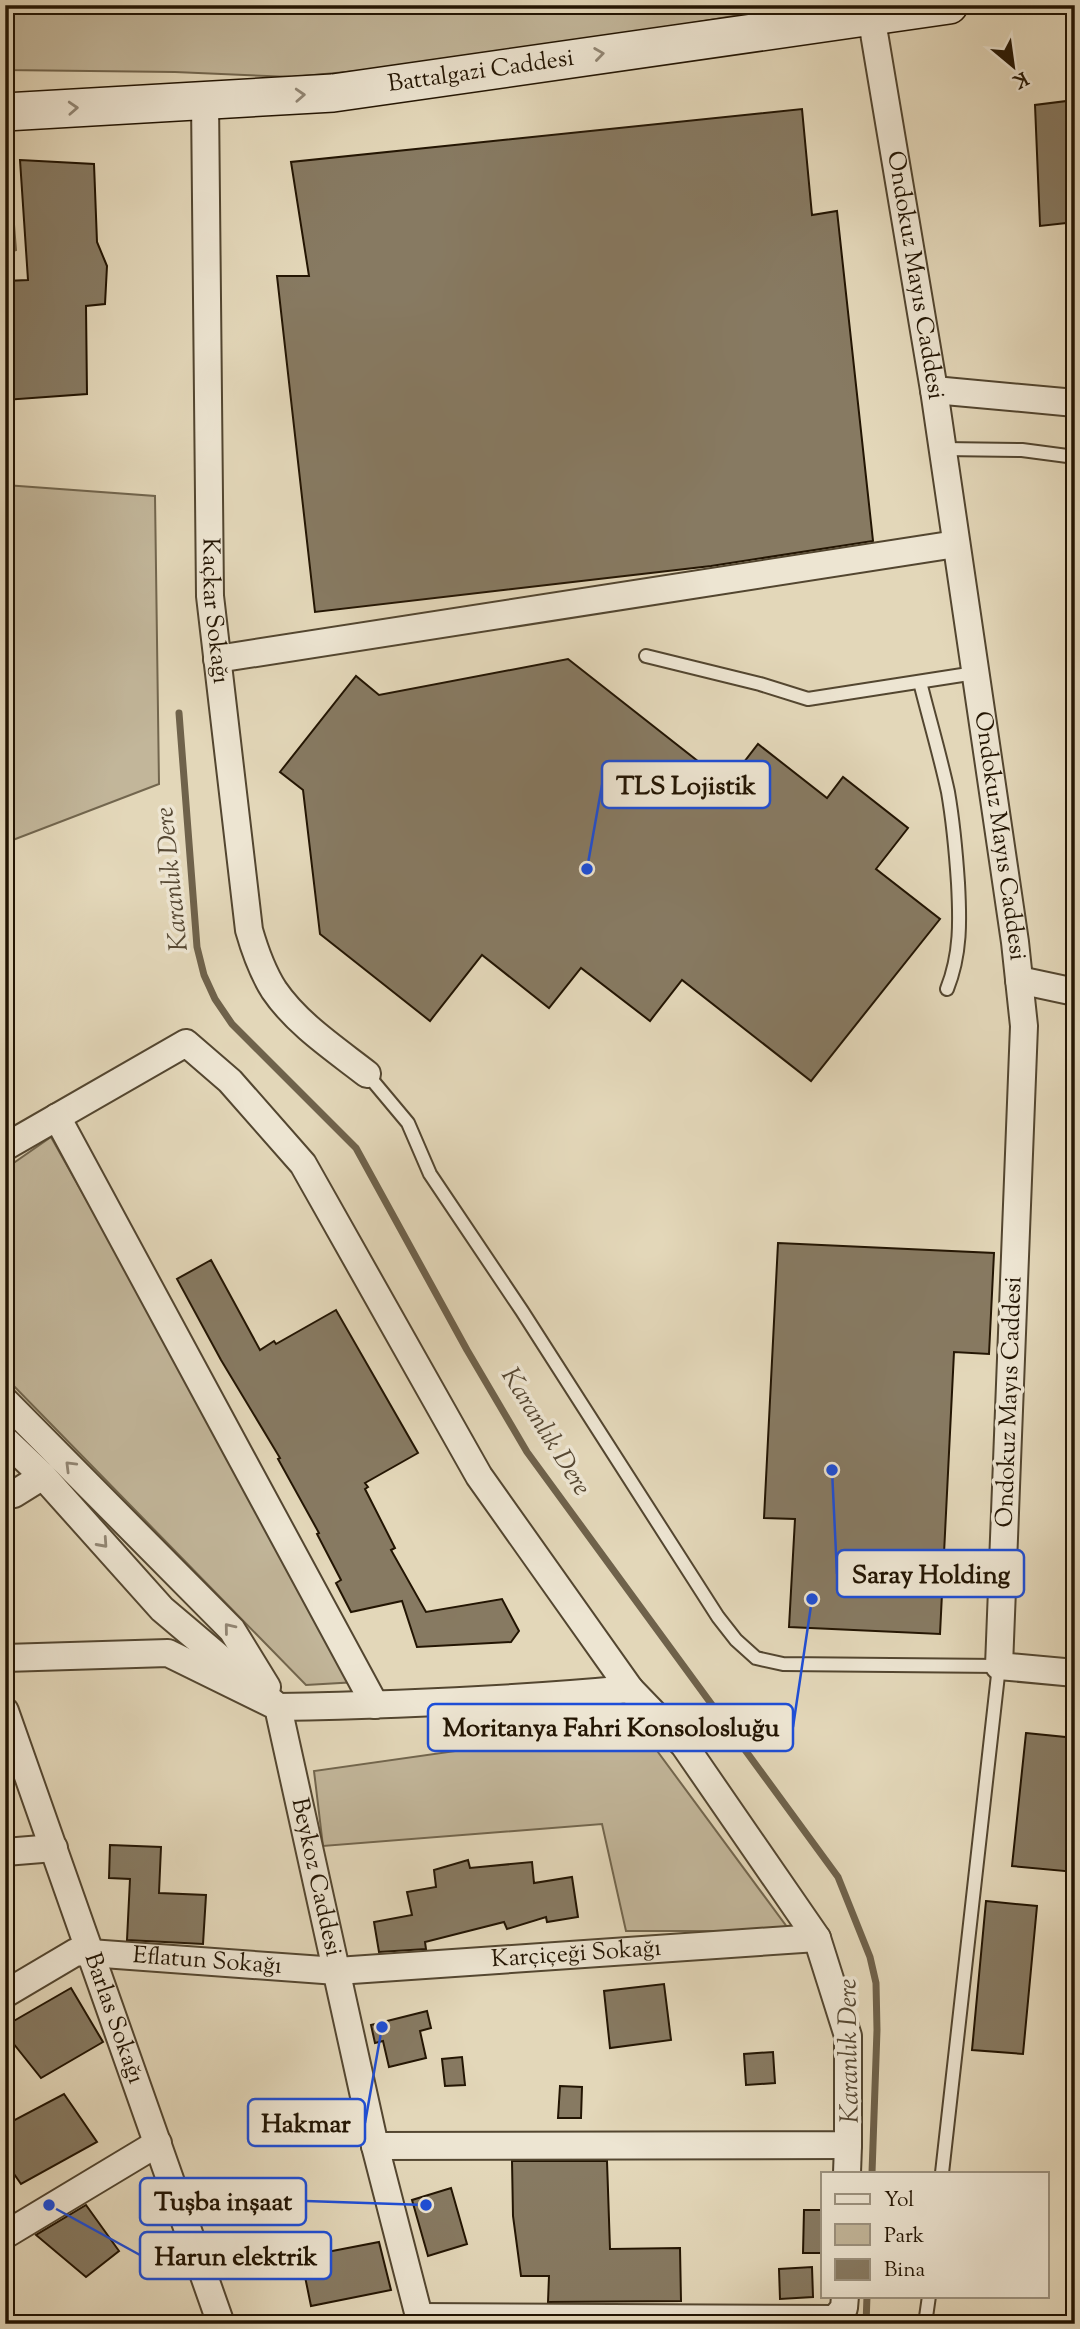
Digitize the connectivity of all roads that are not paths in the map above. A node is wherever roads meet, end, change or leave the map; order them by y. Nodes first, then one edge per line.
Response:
1 (949, 5) edge
2 (871, 15) junction
3 (205, 100) junction
4 (7, 112) edge
5 (934, 390) junction
6 (1075, 403) edge
7 (943, 449) junction
8 (1075, 457) edge
9 (956, 544) junction
10 (646, 656) dead end
11 (217, 659) junction
12 (975, 673) junction
13 (920, 682) junction
14 (1019, 980) junction
15 (947, 989) dead end
16 (1075, 992) edge
17 (367, 1074) joint
18 (57, 1117) junction
19 (5, 1147) edge
20 (5, 1401) edge
21 (5, 1440) edge
22 (43, 1476) junction
23 (5, 1495) edge
24 (5, 1658) edge
25 (999, 1666) junction
26 (1075, 1673) edge
27 (630, 1689) junction
28 (375, 1705) junction
29 (278, 1707) junction
30 (5, 1711) edge
31 (54, 1848) junction
32 (5, 1852) edge
33 (817, 1938) junction
34 (92, 1954) junction
35 (337, 1971) junction
36 (5, 1994) edge
37 (158, 2143) junction
38 (848, 2145) junction
39 (375, 2146) junction
40 (847, 2172) edge
41 (942, 2172) edge
42 (5, 2235) edge
43 (845, 2298) edge
44 (929, 2298) edge
45 (420, 2320) edge
46 (216, 2322) edge
47 (925, 2324) edge

1 - 2 main road, Battalgazi Caddesi
3 -> 2 main road, Battalgazi Caddesi
2 - 5 street, Ondokuz Mayıs Caddesi
4 -> 3 main road, Battalgazi Caddesi
3 - 11 street, Kaçkar Sokağı
5 - 6 street
5 - 7 street, Ondokuz Mayıs Caddesi
7 - 8 lane
7 - 9 street, Ondokuz Mayıs Caddesi
9 - 11 street
9 - 12 street, Ondokuz Mayıs Caddesi
10 - 13 lane
11 - 17 street, Kaçkar Sokağı
12 - 13 lane
12 - 14 street, Ondokuz Mayıs Caddesi
13 - 15 lane
14 - 16 street
14 - 25 street, Ondokuz Mayıs Caddesi
17 - 25 lane
18 - 19 street
18 - 27 street
18 - 28 street
29 -> 20 street, Beykoz Caddesi
21 - 22 street
22 - 23 street
22 -> 29 street
24 - 29 street
25 - 26 street
25 - 41 lane
27 - 28 street
27 - 33 street
28 - 29 street
29 - 35 street, Beykoz Caddesi
30 - 31 street, Barlas Sokağı
31 - 32 street
31 - 34 street, Barlas Sokağı
33 - 35 street, Karçiçeği Sokağı
33 - 38 street
34 - 35 street, Eflatun Sokağı
34 - 36 street, Eflatun Sokağı
34 - 37 street, Barlas Sokağı
35 - 39 street, Beykoz Caddesi
37 - 42 street
37 - 46 street, Barlas Sokağı
38 - 39 street
38 - 40 street
39 - 45 street, Beykoz Caddesi
43 - 45 street
44 - 47 lane

